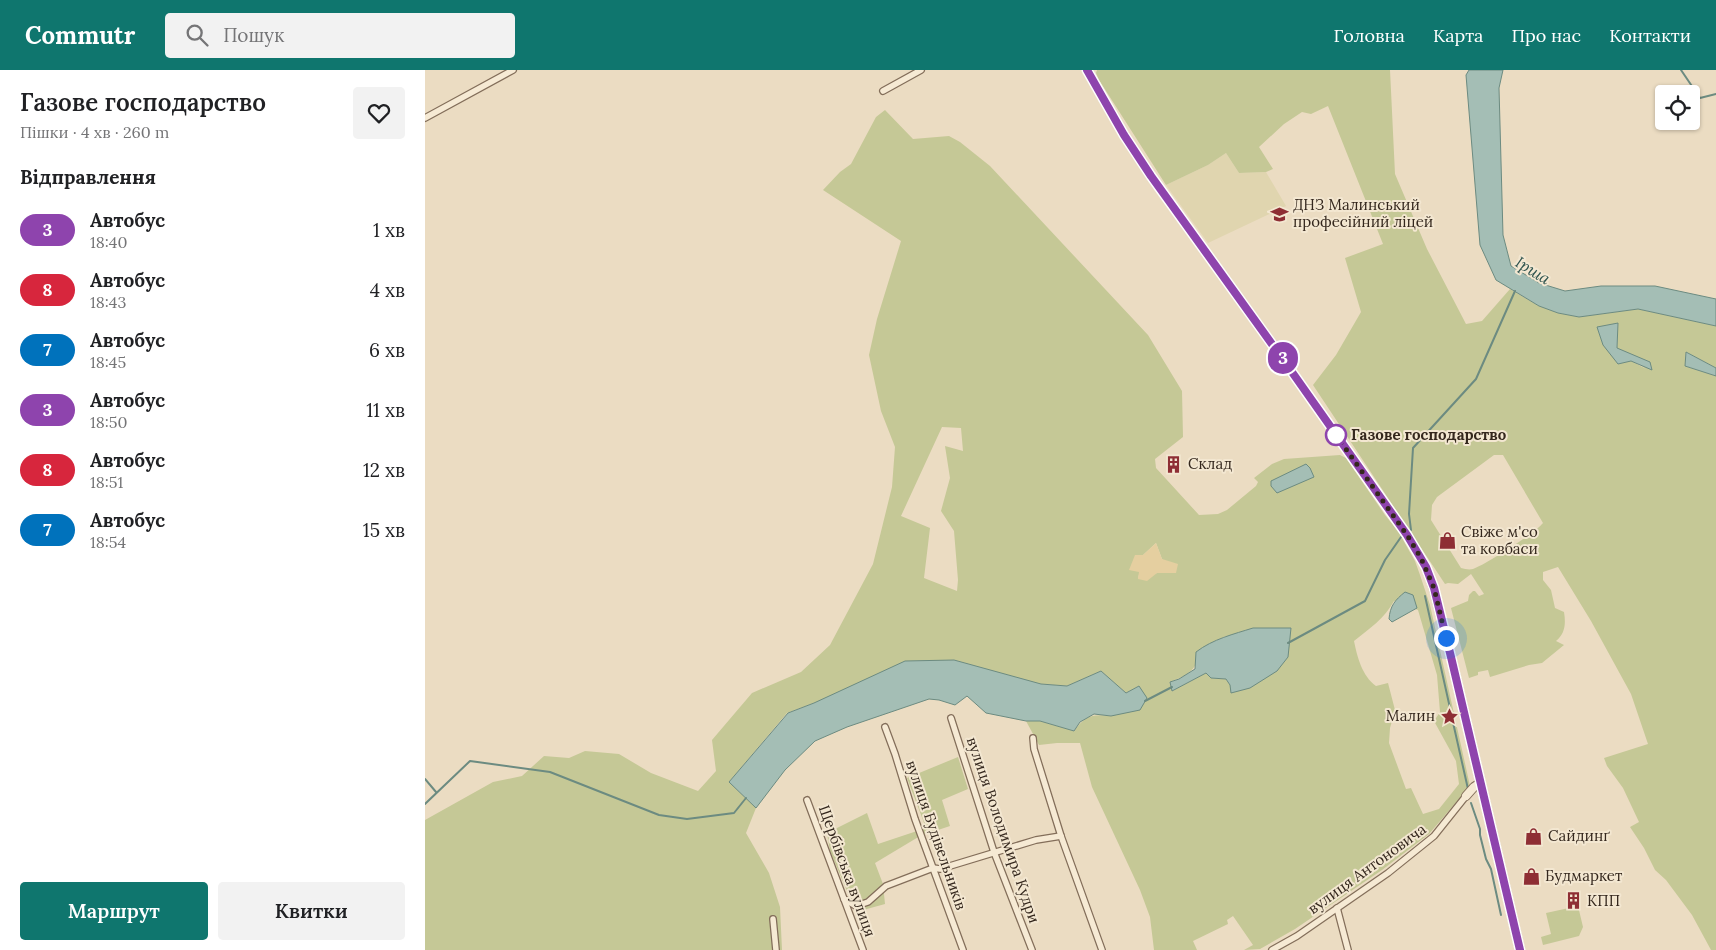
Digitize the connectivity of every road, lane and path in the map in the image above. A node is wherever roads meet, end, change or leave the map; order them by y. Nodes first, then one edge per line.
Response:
1 (513, 70) edge
2 (921, 70) edge
3 (1087, 70) edge
4 (883, 91) dead end
5 (425, 118) edge
6 (951, 718) dead end
7 (885, 728) dead end
8 (1033, 738) dead end
9 (1480, 783) junction
10 (1466, 796) joint
11 (807, 800) dead end
12 (1061, 836) junction
13 (994, 852) junction
14 (933, 868) junction
15 (844, 899) junction
16 (1337, 908) junction
17 (773, 919) dead end
18 (776, 950) edge
19 (863, 950) edge
20 (963, 950) edge
21 (1033, 950) edge
22 (1101, 950) edge
23 (1272, 950) edge
24 (1348, 950) edge
25 (1520, 950) edge

1 - 5 street
2 - 4 street
3 - 9 street
6 - 13 street, вулиця Володимира Кудри
7 - 14 street, вулиця Будівельників
8 - 12 street
9 - 10 street
9 - 25 street
10 - 16 street, вулиця Антоновича
11 - 15 street, Щербівська вулиця
12 - 13 street
12 - 22 street
13 - 14 street
13 - 21 street, вулиця Володимира Кудри
14 - 15 street
14 - 20 street, вулиця Будівельників
15 - 19 street, Щербівська вулиця
16 - 23 street, вулиця Антоновича
16 - 24 street
17 - 18 street

